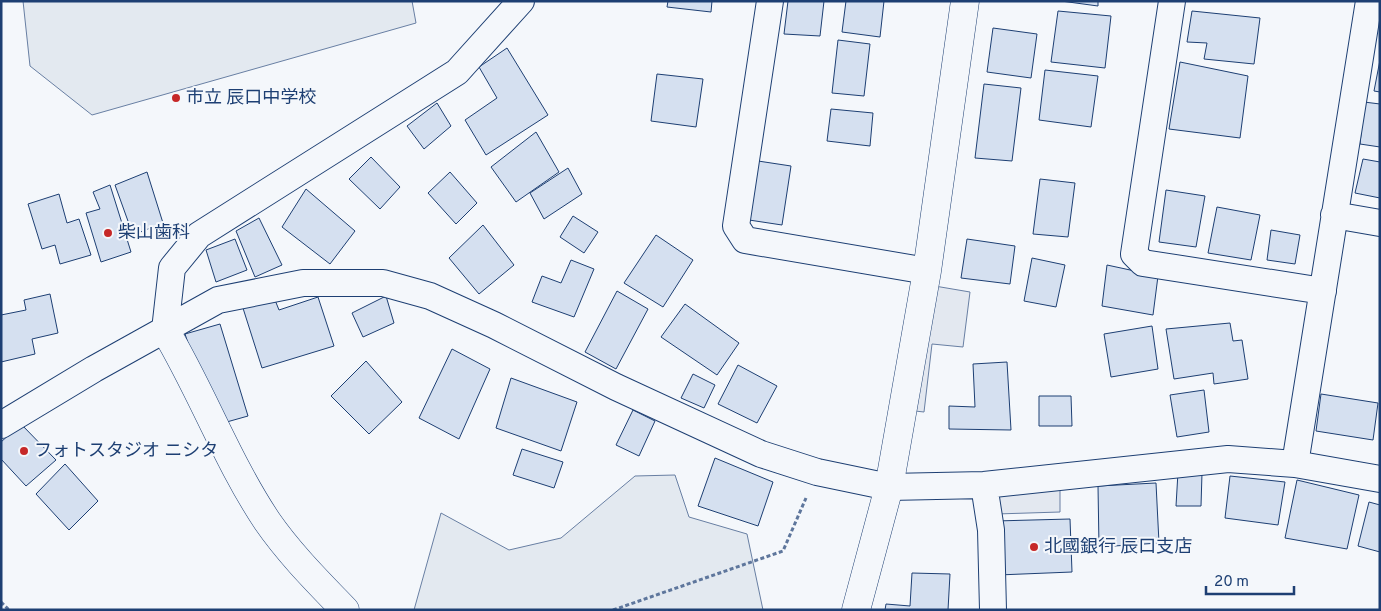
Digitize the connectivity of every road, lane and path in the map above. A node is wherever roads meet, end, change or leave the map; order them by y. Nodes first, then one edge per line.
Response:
1 (521, 1) edge
2 (770, 1) edge
3 (965, 1) edge
4 (1172, 1) edge
5 (1369, 1) edge
6 (1334, 215) junction
7 (1380, 223) edge
8 (927, 271) junction
9 (1323, 291) junction
10 (164, 330) junction
11 (1, 425) edge
12 (1295, 464) junction
13 (817, 472) junction
14 (1380, 479) edge
15 (984, 485) junction
16 (889, 487) junction
17 (1, 602) edge
18 (9, 610) edge
19 (345, 610) edge
20 (613, 610) edge
21 (856, 610) edge
22 (993, 610) edge

1 - 10 street
2 - 8 street
3 - 8 street
4 - 9 street
5 - 6 street
6 - 7 street
6 - 9 street
8 - 16 street
9 - 12 street
10 - 11 street
10 - 13 street
10 - 19 street
12 - 14 street
12 - 15 street
13 - 16 street
13 - 20 path
15 - 16 street
15 - 22 street
16 - 21 street
17 - 18 path

